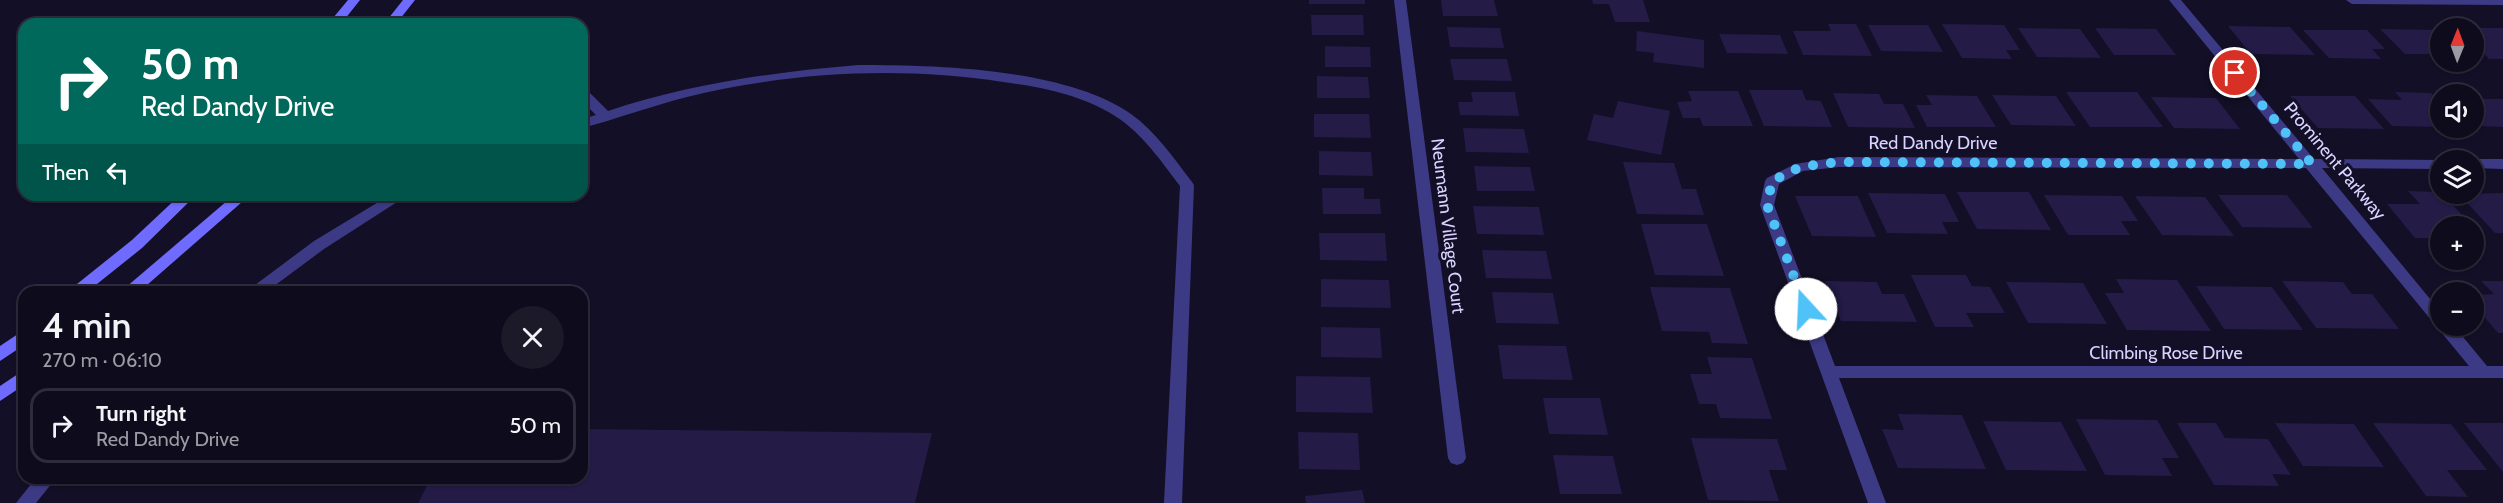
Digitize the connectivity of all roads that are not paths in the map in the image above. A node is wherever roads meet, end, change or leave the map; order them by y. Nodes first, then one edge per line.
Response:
1 (354, 0) edge
2 (410, 0) edge
3 (1400, 0) edge
4 (2175, 0) edge
5 (2352, 0) edge
6 (2503, 2) edge
7 (339, 18) edge
8 (395, 18) edge
9 (588, 99) edge
10 (605, 116) junction
11 (588, 122) edge
12 (2312, 164) junction
13 (2430, 164) edge
14 (2484, 164) edge
15 (2503, 164) edge
16 (183, 201) edge
17 (236, 201) edge
18 (391, 201) edge
19 (84, 286) edge
20 (137, 286) edge
21 (264, 286) edge
22 (2430, 309) edge
23 (2453, 336) edge
24 (18, 341) edge
25 (0, 355) edge
26 (1830, 372) junction
27 (2483, 372) junction
28 (2503, 372) edge
29 (18, 381) edge
30 (0, 395) edge
31 (1456, 458) dead end
32 (42, 484) edge
33 (25, 503) edge
34 (1173, 503) edge
35 (1877, 503) edge

1 - 7 street
2 - 8 street
3 - 31 street, Neumann Village Court
4 - 12 street, Prominent Parkway
5 - 6 street
9 - 10 street
10 - 11 street
10 - 34 street
12 - 13 street, Red Dandy Drive
12 - 22 street, Prominent Parkway
12 - 26 street, Red Dandy Drive
14 - 15 street
16 - 19 street
17 - 20 street
18 - 21 street
23 - 27 street
24 - 25 street
26 - 27 street, Climbing Rose Drive
26 - 35 street, Red Dandy Drive
27 - 28 street, Climbing Rose Drive
29 - 30 street
32 - 33 street

